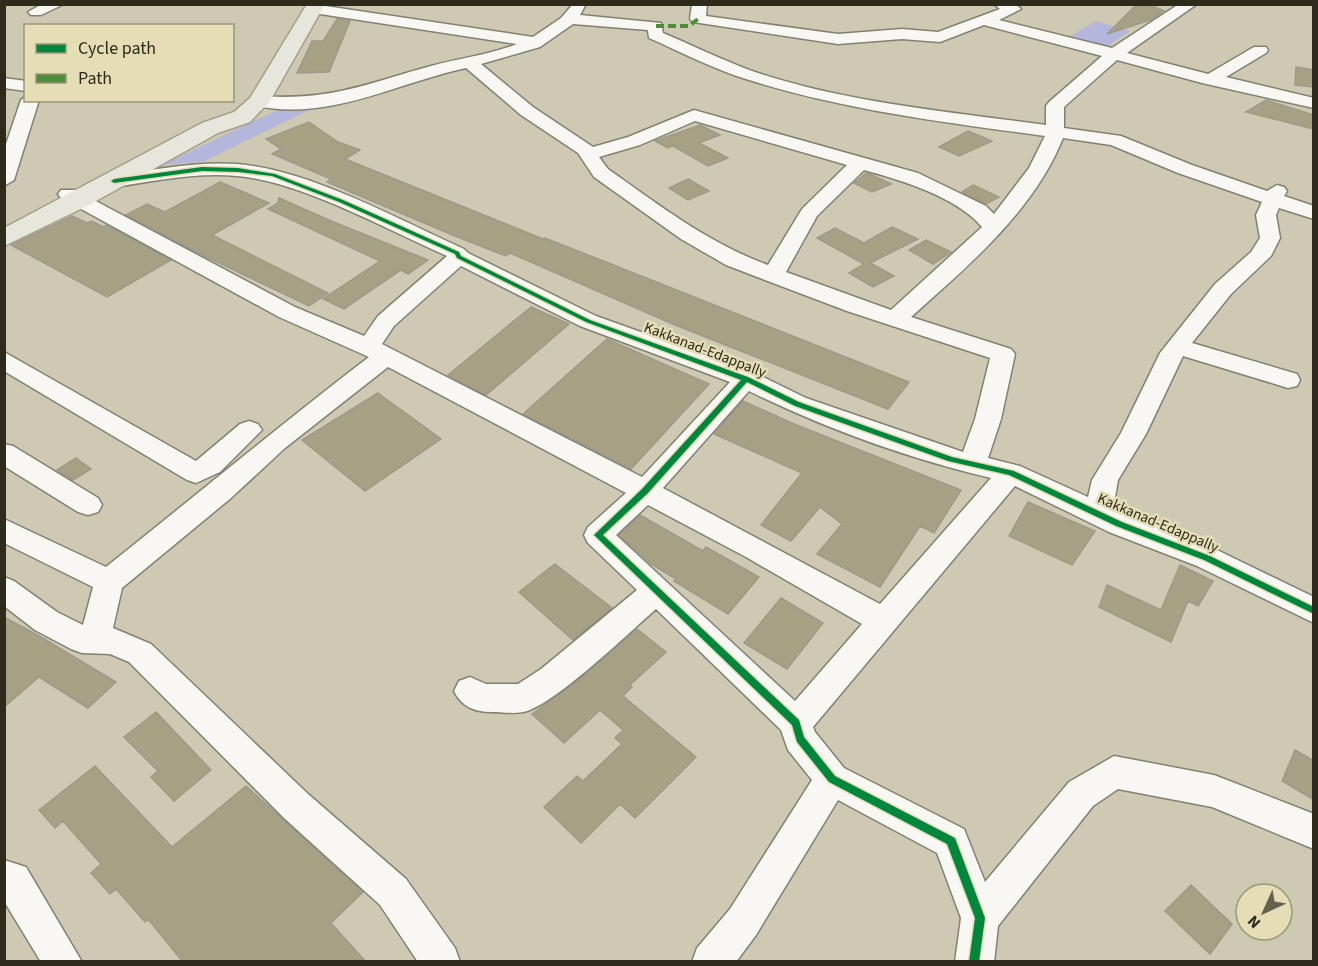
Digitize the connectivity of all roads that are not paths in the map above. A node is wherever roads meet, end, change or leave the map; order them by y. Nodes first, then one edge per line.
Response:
1 (57, 4) edge
2 (700, 4) edge
3 (1190, 4) edge
4 (307, 6) edge
5 (1012, 6) edge
6 (36, 12) dead end
7 (576, 12) edge
8 (981, 20) junction
9 (535, 42) junction
10 (1260, 50) dead end
11 (1113, 55) junction
12 (470, 63) junction
13 (1211, 79) junction
14 (4, 83) edge
15 (24, 86) edge
16 (234, 98) edge
17 (259, 101) junction
18 (230, 102) edge
19 (1314, 102) edge
20 (29, 106) edge
21 (4, 113) edge
22 (1054, 131) junction
23 (590, 154) junction
24 (860, 164) junction
25 (4, 180) edge
26 (114, 181) junction
27 (1275, 195) junction
28 (73, 198) junction
29 (1314, 213) edge
30 (993, 226) junction
31 (6, 235) edge
32 (459, 257) junction
33 (773, 275) junction
34 (895, 319) junction
35 (1177, 346) junction
36 (378, 352) junction
37 (4, 360) edge
38 (746, 379) junction
39 (1288, 380) dead end
40 (249, 430) dead end
41 (4, 453) edge
42 (973, 463) junction
43 (1011, 473) junction
44 (645, 491) junction
45 (88, 505) dead end
46 (1098, 512) junction
47 (4, 530) edge
48 (109, 582) junction
49 (4, 589) edge
50 (657, 591) junction
51 (1314, 611) edge
52 (883, 621) junction
53 (94, 641) junction
54 (470, 691) dead end
55 (796, 723) junction
56 (832, 779) junction
57 (1314, 832) edge
58 (4, 878) edge
59 (980, 918) junction
60 (63, 962) edge
61 (441, 962) edge
62 (711, 962) edge
63 (974, 962) edge

1 - 6 street
2 - 8 street
3 - 11 street
4 - 9 street
4 - 16 main road
4 - 17 main road
5 - 8 street
7 - 9 street
7 - 22 street
8 - 11 street
9 - 12 street
10 - 13 street
11 - 13 street
11 - 22 street
12 - 17 street
12 - 23 street
13 - 19 street
14 - 15 street
17 - 26 main road
18 - 28 main road
20 - 21 street
20 - 25 street
22 - 27 street
22 - 30 street
23 - 24 street
23 - 33 street
24 - 30 street
24 - 33 street
26 - 28 main road
26 - 32 street, Kakkanad-Edappally
27 - 29 street
27 - 35 street
28 - 31 main road
28 - 36 street
30 - 34 street
32 - 36 street
32 - 38 street, Kakkanad-Edappally
33 - 34 street
34 - 42 street
35 - 39 street
35 - 46 street
36 - 44 street
36 - 48 street
37 - 40 street
38 - 42 street, Kakkanad-Edappally
38 - 44 street
41 - 45 street
42 - 43 street, Kakkanad-Edappally
43 - 46 street, Kakkanad-Edappally
43 - 52 street
44 - 50 street
44 - 52 street
46 - 51 street, Kakkanad-Edappally
47 - 48 street
48 - 53 street
49 - 53 street
50 - 54 street
50 - 55 street
52 - 55 street
53 - 61 street
55 - 56 street
56 - 59 street
56 - 62 street
57 - 59 street
58 - 60 street
59 - 63 street

